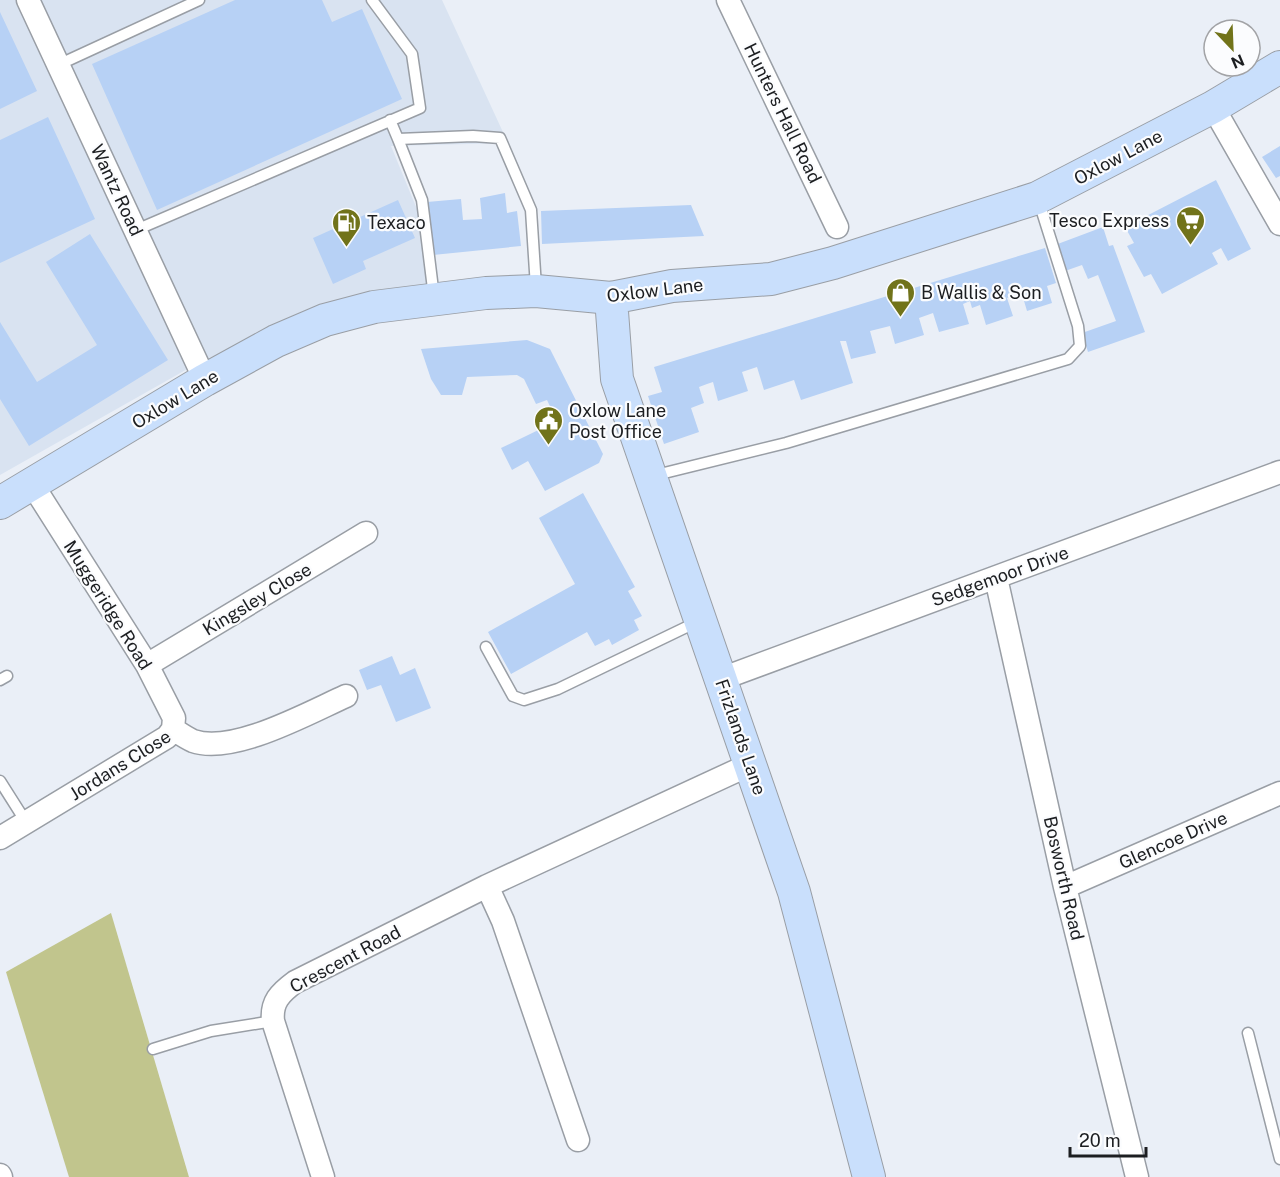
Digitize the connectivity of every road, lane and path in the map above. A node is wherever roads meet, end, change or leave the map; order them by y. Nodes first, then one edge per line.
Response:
1 (28, 0) edge
2 (199, 0) edge
3 (372, 0) edge
4 (728, 0) edge
5 (58, 65) junction
6 (1280, 67) edge
7 (1213, 107) junction
8 (390, 120) junction
9 (398, 139) junction
10 (1037, 198) junction
11 (1280, 224) edge
12 (837, 227) dead end
13 (136, 230) junction
14 (536, 291) junction
15 (434, 298) junction
16 (611, 298) junction
17 (205, 381) junction
18 (1280, 472) edge
19 (649, 476) junction
20 (32, 484) junction
21 (0, 503) edge
22 (366, 533) dead end
23 (996, 578) junction
24 (699, 621) junction
25 (486, 646) dead end
26 (147, 665) junction
27 (721, 679) junction
28 (346, 696) dead end
29 (173, 729) junction
30 (751, 764) junction
31 (0, 781) edge
32 (1280, 794) edge
33 (26, 822) junction
34 (0, 838) edge
35 (487, 886) junction
36 (1065, 887) junction
37 (273, 1021) junction
38 (1248, 1033) dead end
39 (153, 1049) dead end
40 (578, 1140) dead end
41 (1280, 1159) edge
42 (323, 1177) edge
43 (869, 1177) edge
44 (1137, 1177) edge

1 - 5 street, Wantz Road
2 - 5 lane
3 - 8 lane
4 - 12 street, Hunters Hall Road
5 - 13 street, Wantz Road
6 - 7 street, Oxlow Lane
7 - 10 street, Oxlow Lane
7 - 11 street
8 - 9 lane
8 - 13 lane
9 - 14 lane
9 - 15 lane
10 - 16 street, Oxlow Lane
10 - 19 lane
13 - 17 street, Wantz Road
14 - 15 street, Oxlow Lane
14 - 16 street, Oxlow Lane
15 - 17 street, Oxlow Lane
16 - 19 street, Frizlands Lane
17 - 20 street, Oxlow Lane
18 - 23 street, Sedgemoor Drive
19 - 24 street, Frizlands Lane
20 - 21 street, Oxlow Lane
20 - 26 street, Muggeridge Road
22 - 26 street, Kingsley Close
23 - 27 street, Sedgemoor Drive
23 - 36 street, Bosworth Road
24 - 25 lane
24 - 27 street, Frizlands Lane
26 - 29 street, Muggeridge Road
27 - 30 street, Frizlands Lane
28 - 29 street, Jordans Close
29 - 33 street, Jordans Close
30 - 35 street, Crescent Road
30 - 43 street, Frizlands Lane
31 - 33 lane
32 - 36 street, Glencoe Drive
33 - 34 street, Jordans Close
35 - 37 street, Crescent Road
35 - 40 street
36 - 44 street, Bosworth Road
37 - 39 lane
37 - 42 street
38 - 41 lane

